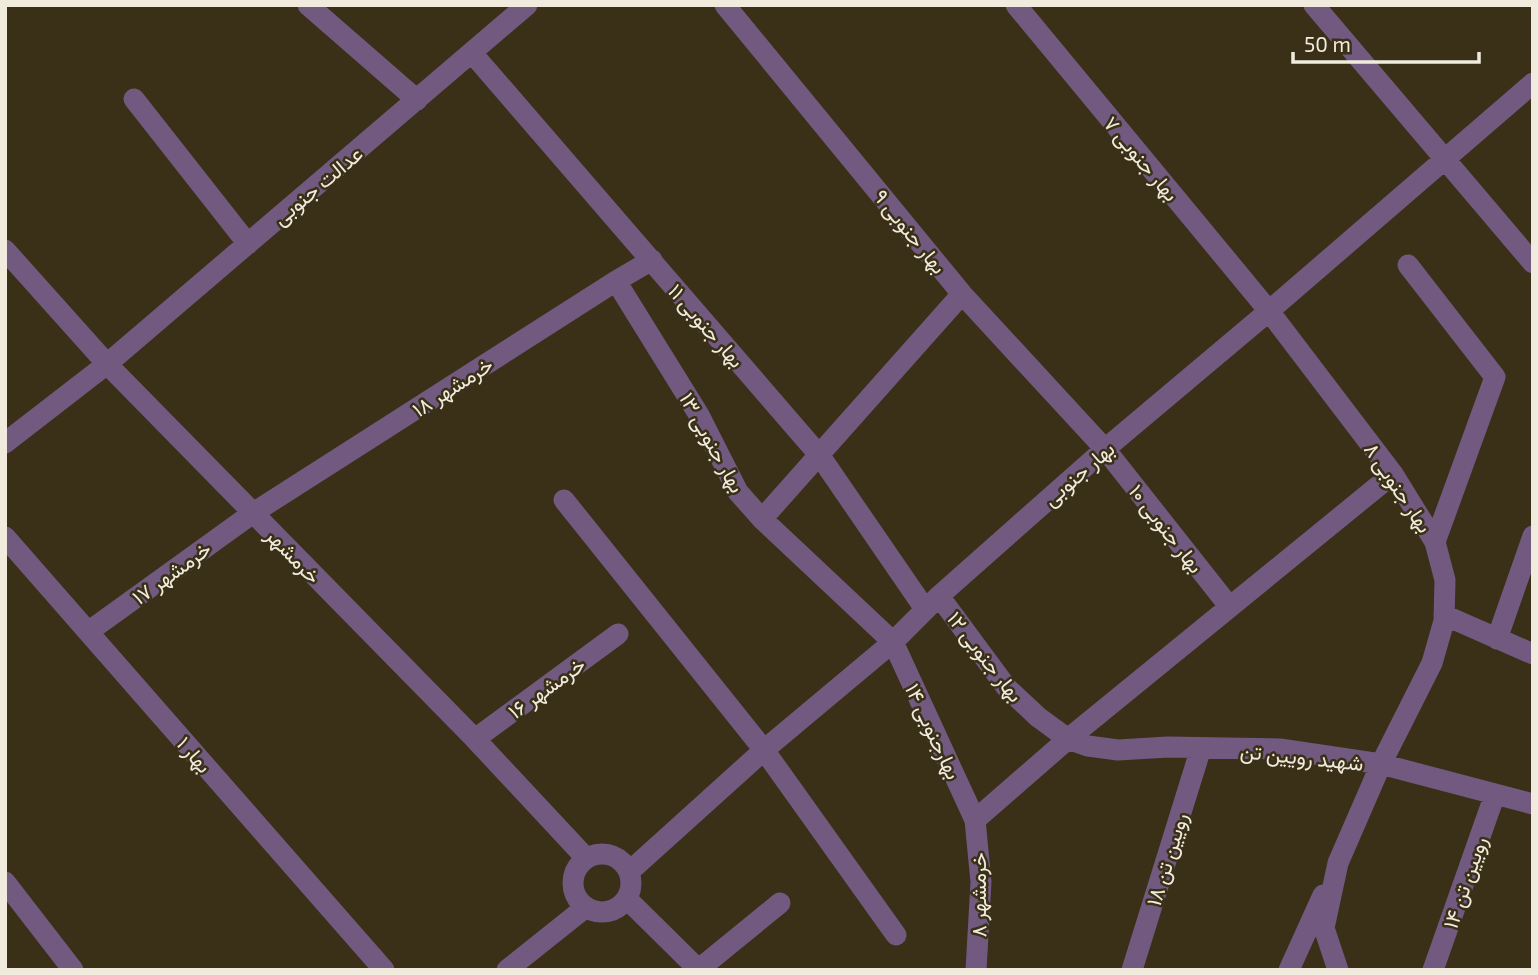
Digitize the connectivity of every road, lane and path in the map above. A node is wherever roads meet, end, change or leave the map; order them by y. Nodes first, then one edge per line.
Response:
1 (308, 5) edge
2 (527, 5) edge
3 (725, 5) edge
4 (1016, 5) edge
5 (1314, 5) edge
6 (472, 54) junction
7 (1533, 83) edge
8 (134, 99) dead end
9 (417, 100) junction
10 (1446, 158) junction
11 (248, 244) junction
12 (5, 250) edge
13 (652, 260) junction
14 (1533, 263) edge
15 (1408, 265) dead end
16 (616, 281) junction
17 (962, 294) junction
18 (1269, 311) junction
19 (107, 364) junction
20 (5, 443) edge
21 (1105, 449) junction
22 (820, 456) junction
23 (1393, 474) junction
24 (564, 500) dead end
25 (253, 513) junction
26 (762, 519) junction
27 (1533, 536) edge
28 (5, 537) edge
29 (1435, 542) junction
30 (932, 603) junction
31 (1229, 606) junction
32 (1444, 615) junction
33 (88, 632) junction
34 (618, 634) dead end
35 (1497, 639) junction
36 (893, 642) junction
37 (1533, 654) edge
38 (475, 739) junction
39 (1068, 739) junction
40 (1200, 748) junction
41 (764, 750) junction
42 (1381, 764) junction
43 (1494, 794) junction
44 (1533, 804) edge
45 (975, 820) junction
46 (586, 858) junction
47 (1338, 863) junction
48 (630, 871) junction
49 (5, 882) edge
50 (627, 900) junction
51 (779, 904) dead end
52 (586, 908) junction
53 (896, 935) dead end
54 (72, 970) edge
55 (384, 970) edge
56 (507, 970) edge
57 (698, 970) edge
58 (976, 970) edge
59 (1132, 970) edge
60 (1289, 970) edge
61 (1338, 970) edge
62 (1433, 970) edge

1 - 9 street
2 - 6 street, عدالت جنوبی
3 - 17 street, بهار جنوبی ۹
4 - 18 street, بهار جنوبی ۷
5 - 10 street
6 - 9 street, عدالت جنوبی
6 - 13 street, بهار جنوبی ۱۱
7 - 10 street, بهار جنوبی
8 - 11 street
9 - 11 street, عدالت جنوبی
10 - 14 street
10 - 18 street, بهار جنوبی
11 - 19 street, عدالت جنوبی
12 - 19 street, خرمشهر
13 - 16 street, خرمشهر ۱۸
13 - 22 street, بهار جنوبی ۱۱
15 - 29 street
16 - 25 street, خرمشهر ۱۸
16 - 26 street, بهار جنوبی ۱۳
17 - 21 street, بهار جنوبی ۹
17 - 22 street
18 - 21 street, بهار جنوبی
18 - 23 street, بهار جنوبی ۸
19 - 20 street, عدالت جنوبی
19 - 25 street, خرمشهر
21 - 30 street, بهار جنوبی
21 - 31 street, بهار جنوبی ۱۰
22 - 26 street
22 - 30 street, بهار جنوبی ۱۱
23 - 29 street, بهار جنوبی ۸
23 - 31 street
24 - 41 street
25 - 33 street, خرمشهر ۱۷
25 - 38 street, خرمشهر
26 - 36 street, بهار جنوبی ۱۳
27 - 35 street
28 - 33 street, بهار ۱
29 - 32 street, بهار جنوبی ۸
30 - 36 street, بهار جنوبی
30 - 39 street, بهار جنوبی ۱۲
31 - 39 street
32 - 35 street
32 - 42 street, بهار جنوبی ۸
33 - 55 street, بهار ۱
34 - 38 street, خرمشهر ۱۶
35 - 37 street
36 - 41 street, بهار جنوبی
36 - 45 street, بهارجنوبی ۱۴
38 - 46 street, خرمشهر
39 - 40 street, شهید رویین تن
39 - 45 street
40 - 42 street, شهید رویین تن
40 - 59 street, رویین تن ۱۸
41 - 48 street, بهار جنوبی
41 - 53 street
42 - 43 street, شهید رویین تن
42 - 47 street, بهار جنوبی ۸
43 - 44 street, شهید رویین تن
43 - 62 street, رویین تن ۱۴
45 - 58 street, خرمشهر ۸
46 - 48 street
46 - 52 street
47 - 60 street
47 - 61 street
48 - 50 street
49 - 54 street
50 - 52 street
50 - 57 street
51 - 57 street
52 - 56 street

